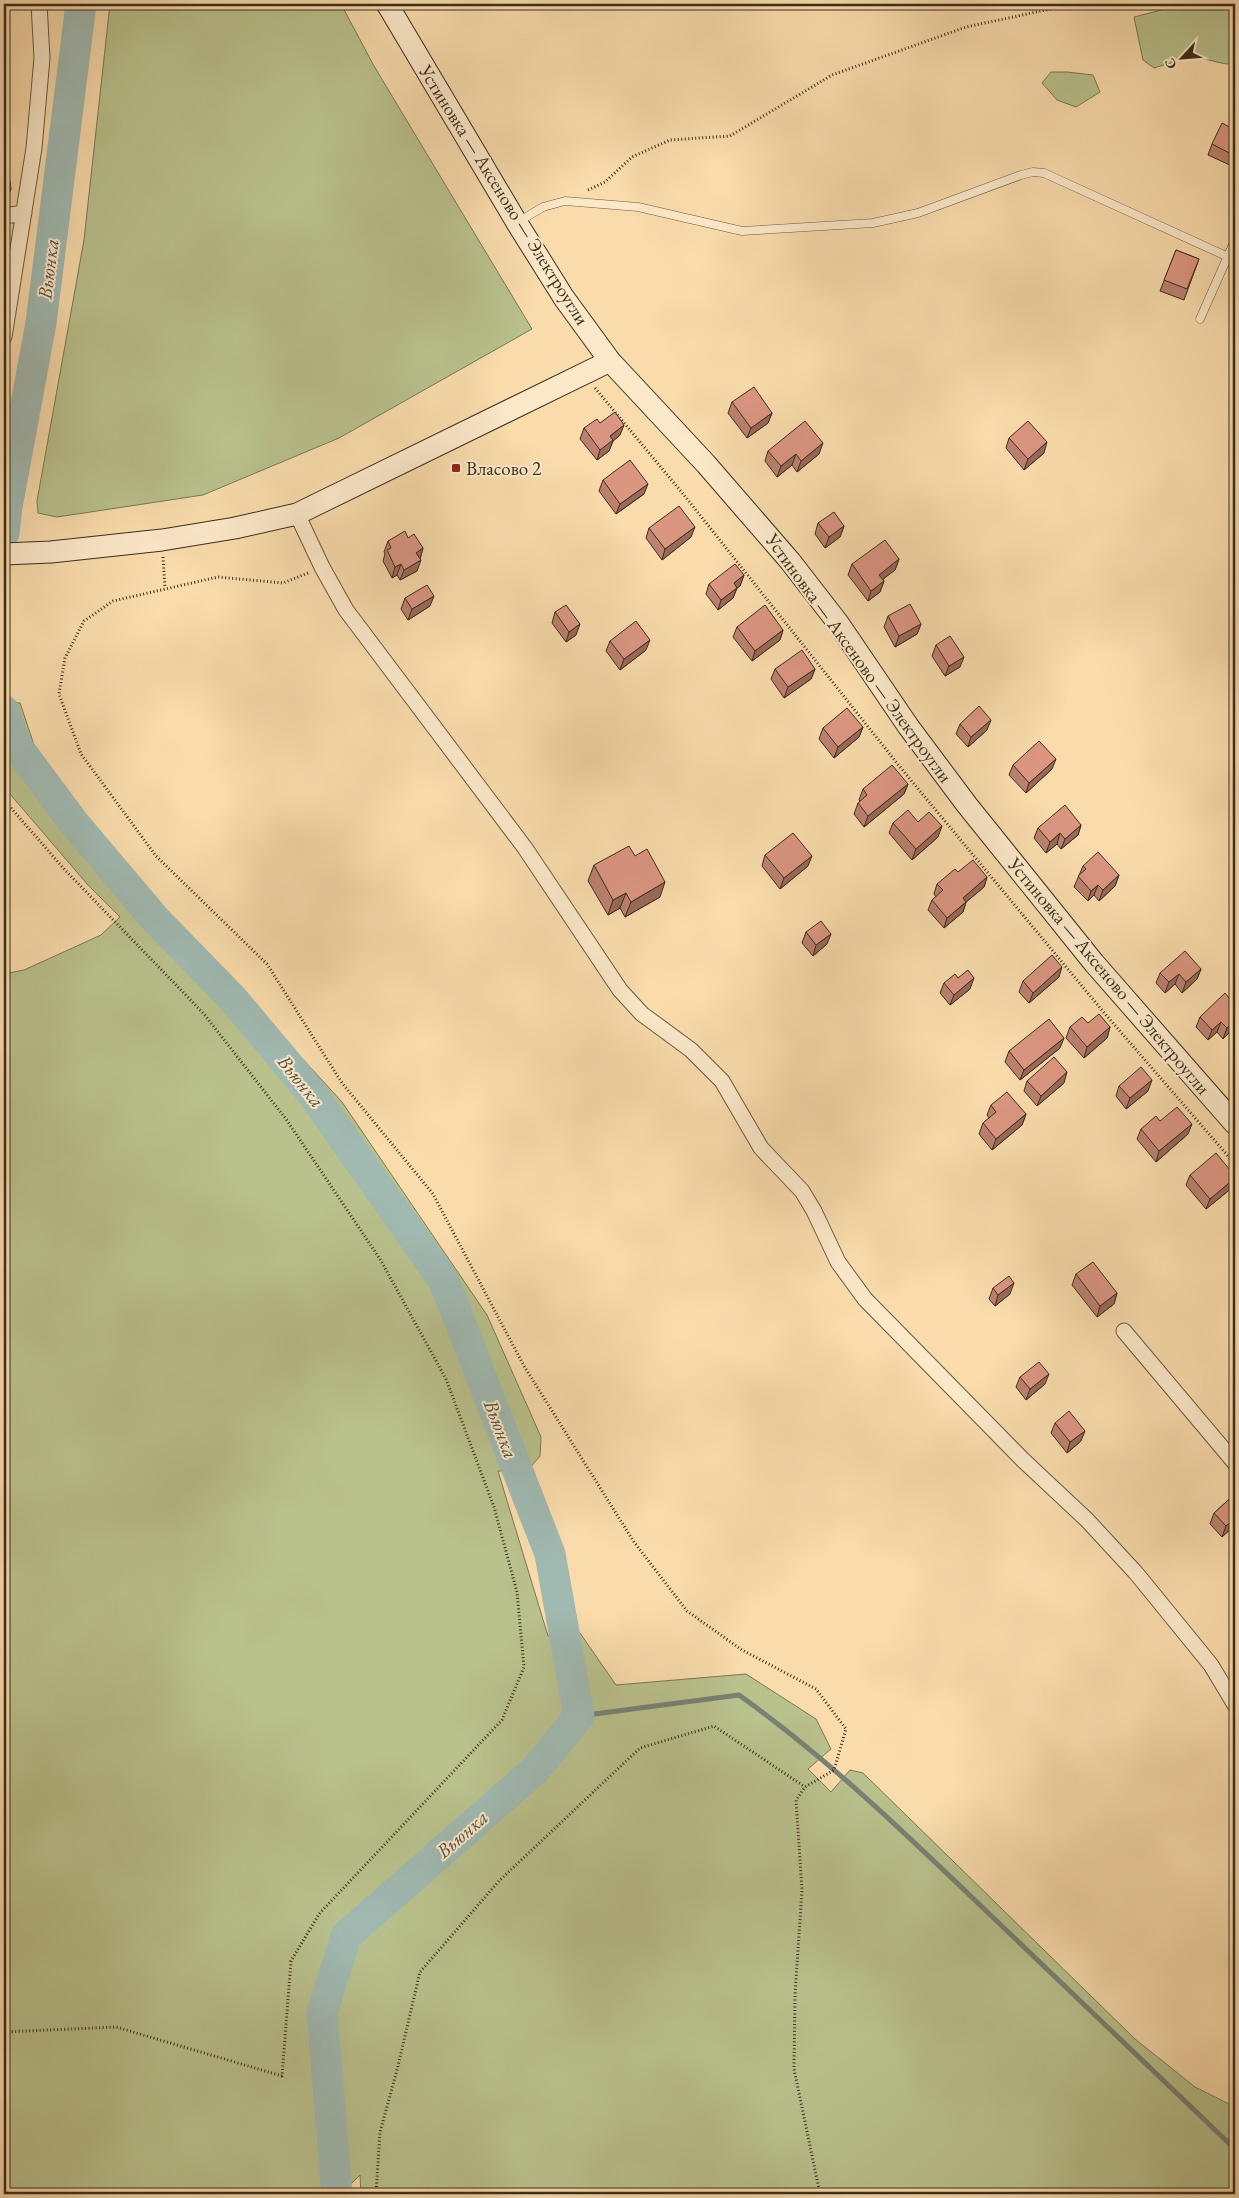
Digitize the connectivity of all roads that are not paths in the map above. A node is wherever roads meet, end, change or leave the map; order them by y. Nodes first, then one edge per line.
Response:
1 (39, 4) edge
2 (387, 4) edge
3 (24, 213) junction
4 (4, 216) edge
5 (517, 223) junction
6 (1235, 240) edge
7 (1232, 258) edge
8 (1200, 320) dead end
9 (4, 338) edge
10 (610, 361) junction
11 (297, 514) junction
12 (4, 554) edge
13 (1235, 1124) edge
14 (1124, 1331) dead end
15 (1235, 1463) edge
16 (1235, 1705) edge

1 - 3 street
2 - 5 main road, Устиновка — Аксеново — Электроугли
3 - 4 street
3 - 9 street
5 - 7 lane
5 - 10 main road, Устиновка — Аксеново — Электроугли
6 - 7 lane
7 - 8 lane
10 - 11 main road
10 - 13 main road, Устиновка — Аксеново — Электроугли
11 - 12 main road
11 - 16 street
14 - 15 street

